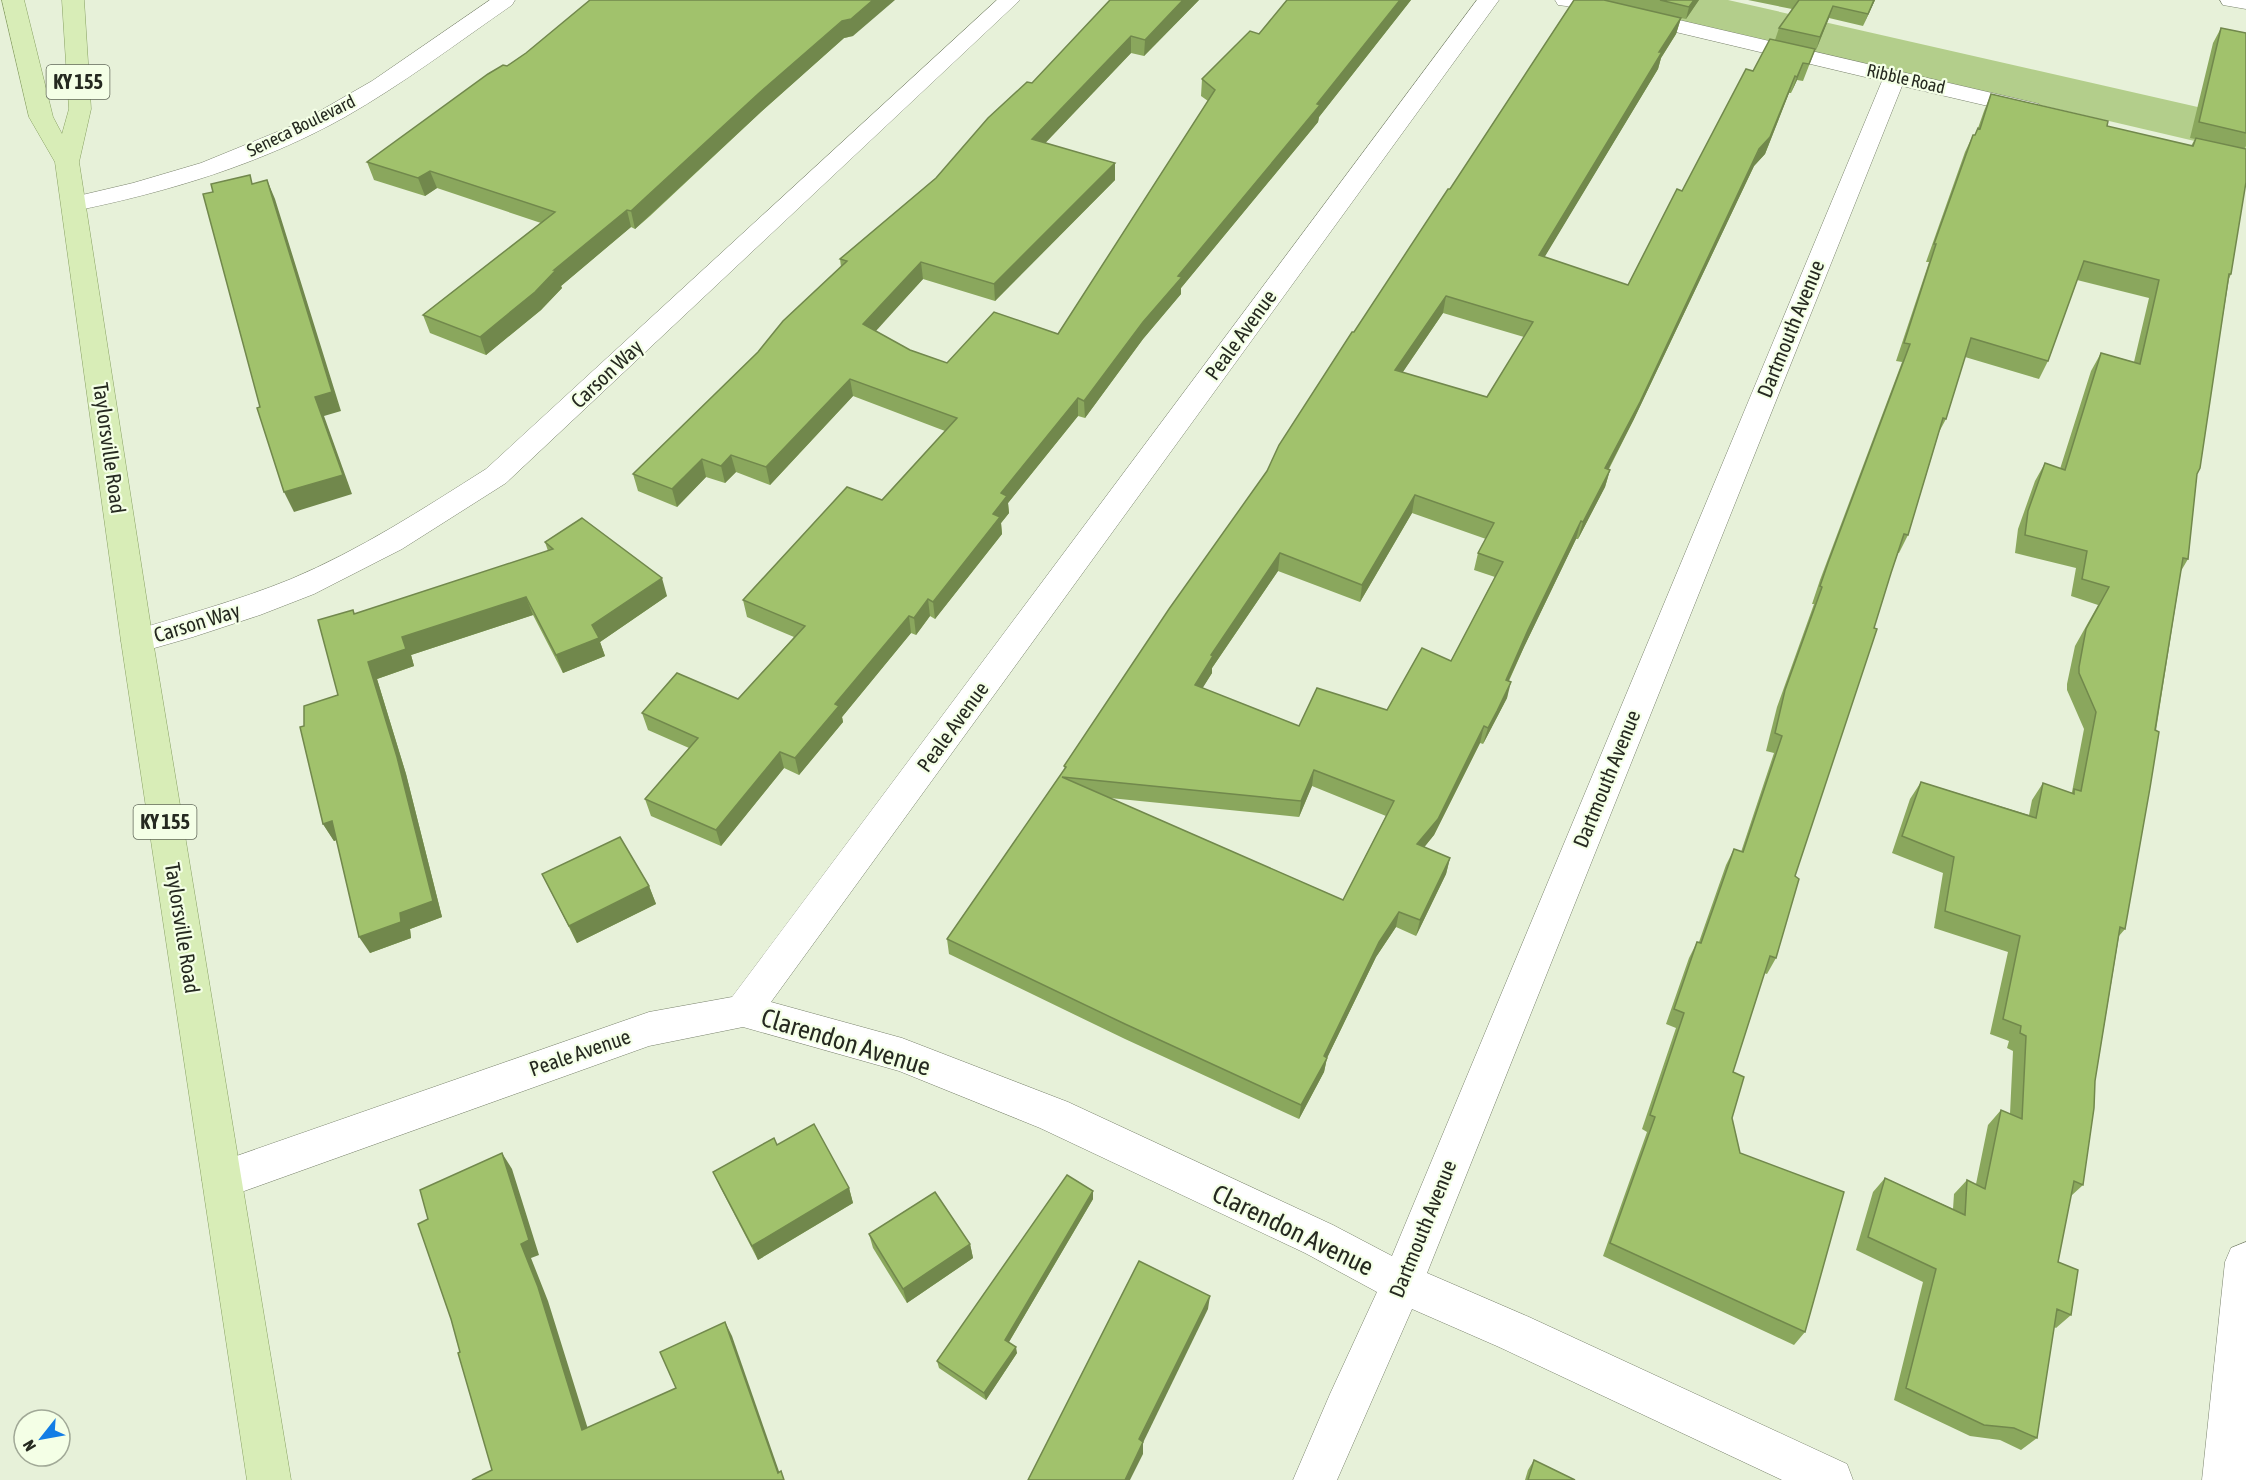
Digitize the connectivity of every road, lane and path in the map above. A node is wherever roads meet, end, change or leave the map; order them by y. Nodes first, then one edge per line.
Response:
1 (13, 0) edge
2 (73, 0) edge
3 (504, 0) edge
4 (1009, 0) edge
5 (1488, 0) edge
6 (1566, 0) edge
7 (2231, 0) edge
8 (2246, 3) edge
9 (1894, 76) junction
10 (2053, 114) edge
11 (67, 162) junction
12 (74, 204) junction
13 (137, 641) junction
14 (743, 1011) junction
15 (222, 1180) junction
16 (2246, 1262) edge
17 (1401, 1283) junction
18 (269, 1480) edge
19 (1315, 1480) edge
20 (1831, 1480) edge
21 (2224, 1480) edge

1 - 11 main road, Taylorsville Road / KY 155
2 - 11 main road, Taylorsville Road / KY 155
3 - 12 street, Seneca Boulevard
4 - 13 street, Carson Way
5 - 14 street, Peale Avenue
6 - 9 street, Ribble Road
7 - 8 street
9 - 10 street, Ribble Road
9 - 17 street, Dartmouth Avenue
11 - 12 main road, Taylorsville Road / KY 155
12 - 13 main road, Taylorsville Road / KY 155
13 - 15 main road, Taylorsville Road / KY 155
14 - 15 street, Peale Avenue
14 - 17 street, Clarendon Avenue
15 - 18 main road, Taylorsville Road / KY 155
16 - 21 street
17 - 19 street, Dartmouth Avenue
17 - 20 street, Clarendon Avenue

